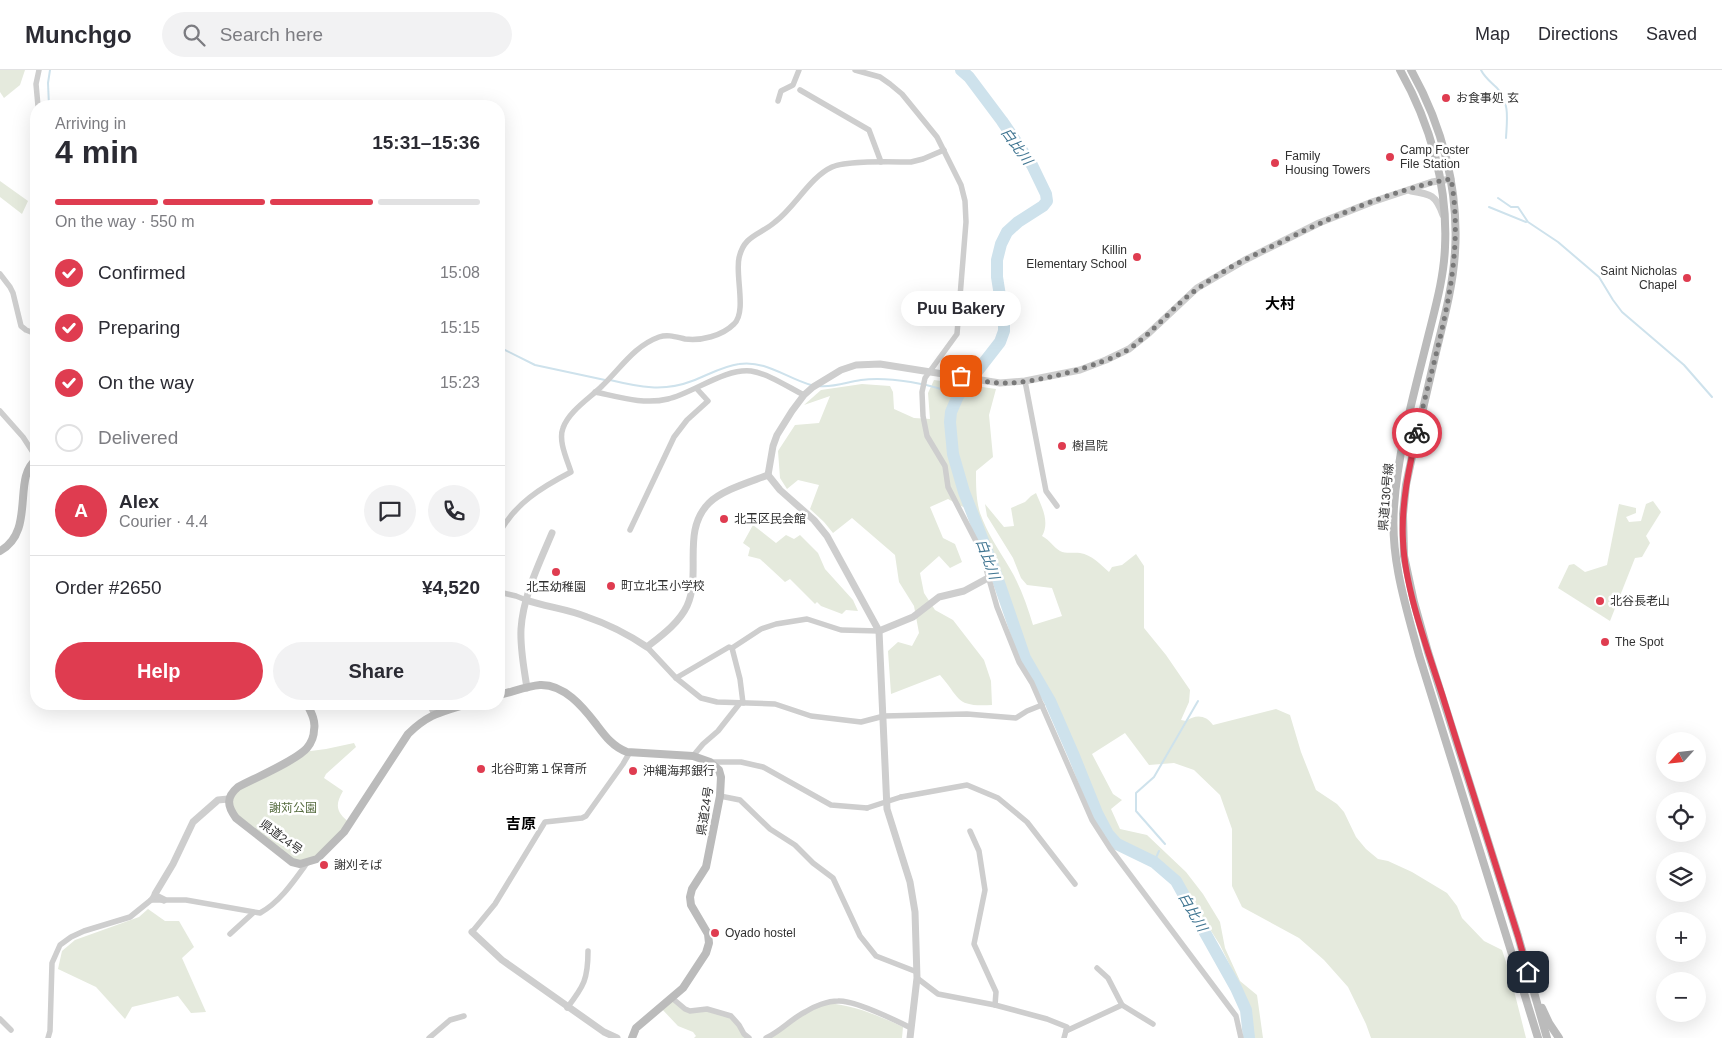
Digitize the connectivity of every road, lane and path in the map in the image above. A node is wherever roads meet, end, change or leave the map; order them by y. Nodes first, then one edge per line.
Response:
1 (38, 70) edge
2 (799, 70) edge
3 (855, 70) edge
4 (1400, 70) edge
5 (1411, 70) edge
6 (800, 90) dead end
7 (37, 100) edge
8 (778, 101) dead end
9 (944, 150) junction
10 (881, 162) junction
11 (1451, 179) junction
12 (1441, 181) junction
13 (1409, 190) junction
14 (1446, 222) junction
15 (0, 274) edge
16 (30, 332) edge
17 (927, 375) junction
18 (1025, 381) junction
19 (697, 388) junction
20 (595, 392) junction
21 (805, 393) junction
22 (0, 412) edge
23 (30, 449) edge
24 (30, 467) edge
25 (768, 476) junction
26 (1057, 506) dead end
27 (505, 524) edge
28 (630, 530) dead end
29 (552, 534) dead end
30 (0, 551) edge
31 (988, 578) junction
32 (505, 593) edge
33 (526, 600) junction
34 (878, 631) junction
35 (647, 647) junction
36 (732, 648) junction
37 (676, 678) junction
38 (527, 688) junction
39 (505, 694) edge
40 (741, 703) junction
41 (1042, 705) junction
42 (310, 710) edge
43 (432, 710) edge
44 (447, 710) edge
45 (434, 714) junction
46 (884, 716) junction
47 (630, 752) junction
48 (693, 756) junction
49 (710, 762) junction
50 (720, 796) junction
51 (228, 799) junction
52 (970, 831) dead end
53 (307, 863) junction
54 (1075, 884) dead end
55 (153, 897) junction
56 (164, 900) joint
57 (253, 913) junction
58 (472, 932) joint
59 (230, 934) dead end
60 (588, 951) dead end
61 (1097, 968) dead end
62 (917, 975) junction
63 (1520, 982) junction
64 (1531, 984) junction
65 (672, 998) junction
66 (995, 1005) junction
67 (1122, 1005) junction
68 (567, 1008) junction
69 (464, 1016) dead end
70 (0, 1019) edge
71 (1153, 1024) dead end
72 (911, 1028) junction
73 (11, 1030) dead end
74 (1066, 1031) junction
75 (48, 1038) edge
76 (430, 1038) edge
77 (617, 1038) edge
78 (632, 1038) edge
79 (749, 1038) edge
80 (766, 1038) edge
81 (910, 1038) edge
82 (1064, 1038) edge
83 (1241, 1038) edge
84 (1533, 1038) edge
85 (1538, 1038) edge
86 (1547, 1038) edge
87 (1559, 1038) edge

1 - 7 street
2 - 8 street
3 - 9 street
4 - 12 main road, 県道130号線
5 - 11 main road, 県道130号線
6 - 10 street
9 - 10 street
9 - 17 street
10 - 20 street
11 - 12 street
11 - 64 main road, 県道130号線
12 - 13 street
12 - 14 main road, 県道130号線
13 - 14 street
13 - 18 street
14 - 63 main road, 県道130号線
15 - 16 street
17 - 18 street
17 - 21 street
17 - 31 street
18 - 26 street
19 - 20 street
19 - 21 street
19 - 28 street
20 - 27 street
21 - 25 street
22 - 23 street
24 - 30 main road
25 - 34 street
25 - 35 street
29 - 33 street
31 - 34 street
31 - 41 street
32 - 33 street
33 - 35 street
33 - 38 street
34 - 36 street
34 - 46 street
35 - 37 street
36 - 37 street
36 - 40 street
37 - 40 street
38 - 39 main road
38 - 47 main road
40 - 46 street
40 - 48 street
41 - 46 street
41 - 83 street
42 - 51 main road
43 - 45 street
44 - 45 main road, 県道24号
45 - 53 main road, 県道24号
46 - 62 street
47 - 48 main road
47 - 58 street
48 - 49 main road
49 - 50 main road, 県道24号
49 - 54 street, bridge
50 - 62 street
50 - 65 main road, 県道24号
51 - 53 main road, 県道24号
51 - 55 street
52 - 66 street
53 - 57 street
55 - 56 street
55 - 75 street
56 - 57 street
57 - 59 street
58 - 68 street
60 - 68 street
61 - 67 street
62 - 66 street
62 - 72 street
63 - 84 main road
63 - 85 main road, 県道130号線
64 - 86 main road, 県道130号線
64 - 87 main road
65 - 78 main road, 県道24号
65 - 79 street
66 - 74 street
67 - 71 street
67 - 74 street
68 - 77 street
69 - 76 street
70 - 73 street
72 - 80 street
72 - 81 street
74 - 82 street

